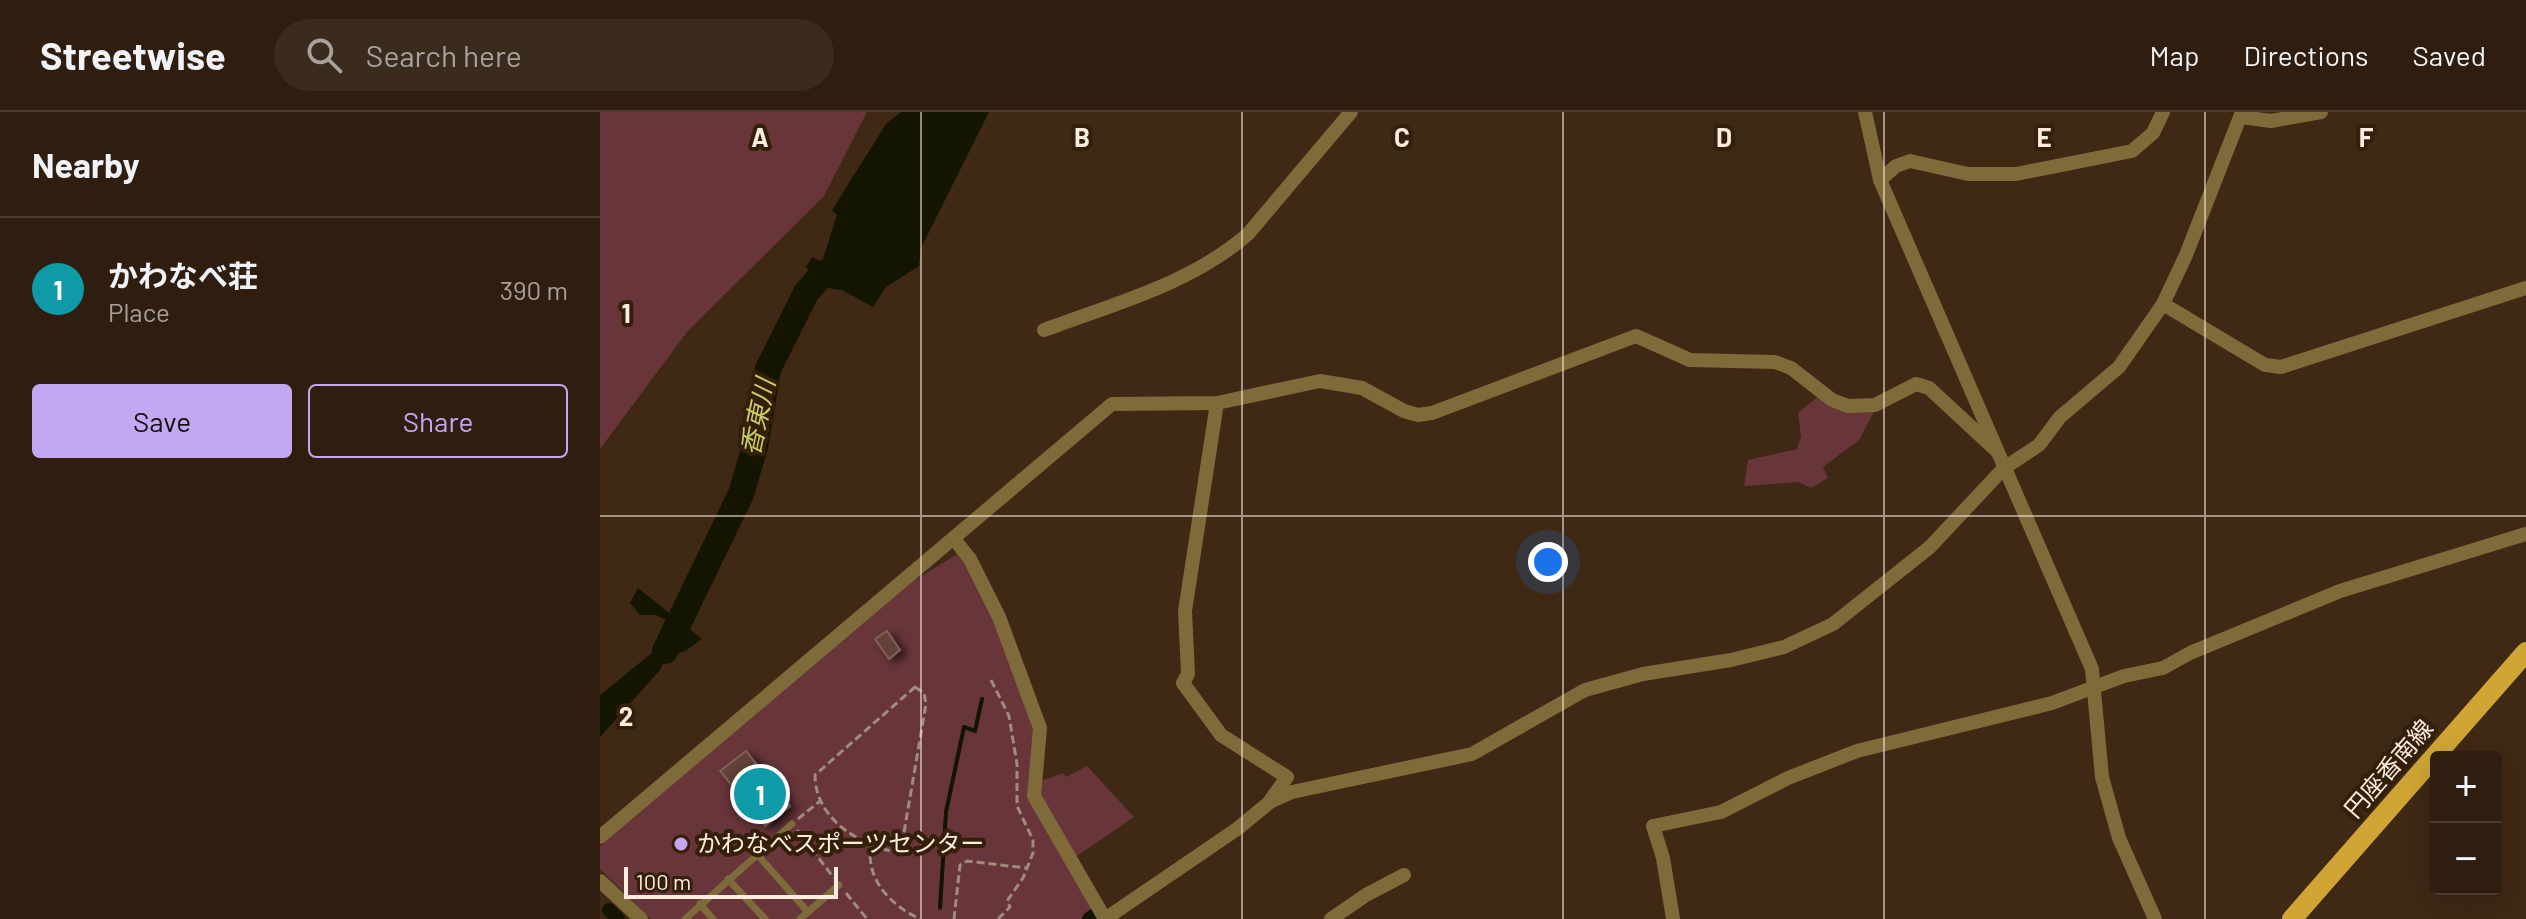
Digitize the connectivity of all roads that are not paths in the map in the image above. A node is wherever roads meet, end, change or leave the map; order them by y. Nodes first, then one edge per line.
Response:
1 (1351, 112) edge
2 (1865, 112) edge
3 (2163, 112) edge
4 (2321, 112) edge
5 (2241, 115) edge
6 (1880, 180) junction
7 (2526, 288) edge
8 (2163, 304) junction
9 (1044, 330) dead end
10 (1217, 403) junction
11 (1997, 451) junction
12 (2004, 468) junction
13 (2526, 534) edge
14 (954, 539) junction
15 (2526, 652) edge
16 (2094, 687) junction
17 (1270, 802) junction
18 (792, 824) road end
19 (600, 837) edge
20 (757, 854) junction
21 (1404, 875) dead end
22 (728, 879) junction
23 (600, 881) edge
24 (839, 885) road end
25 (700, 904) junction
26 (808, 912) junction
27 (641, 919) edge
28 (685, 919) edge
29 (713, 919) edge
30 (765, 919) edge
31 (800, 919) edge
32 (1331, 919) edge
33 (1673, 919) edge
34 (2155, 919) edge
35 (2292, 919) edge

1 - 9 street
2 - 6 street
3 - 6 street
4 - 5 street
5 - 8 street
6 - 11 street
7 - 8 street
8 - 12 street
10 - 11 street
10 - 14 street
10 - 17 street
11 - 12 street
12 - 16 street
12 - 17 street
13 - 16 street
14 - 17 street
14 - 19 street
15 - 35 main road, 円座香南線
16 - 33 street
16 - 34 street
18 - 20 lane
20 - 22 lane
20 - 26 lane
21 - 32 street
22 - 25 lane
22 - 30 lane
23 - 27 street
24 - 26 lane
25 - 28 lane
25 - 29 lane
26 - 31 lane

